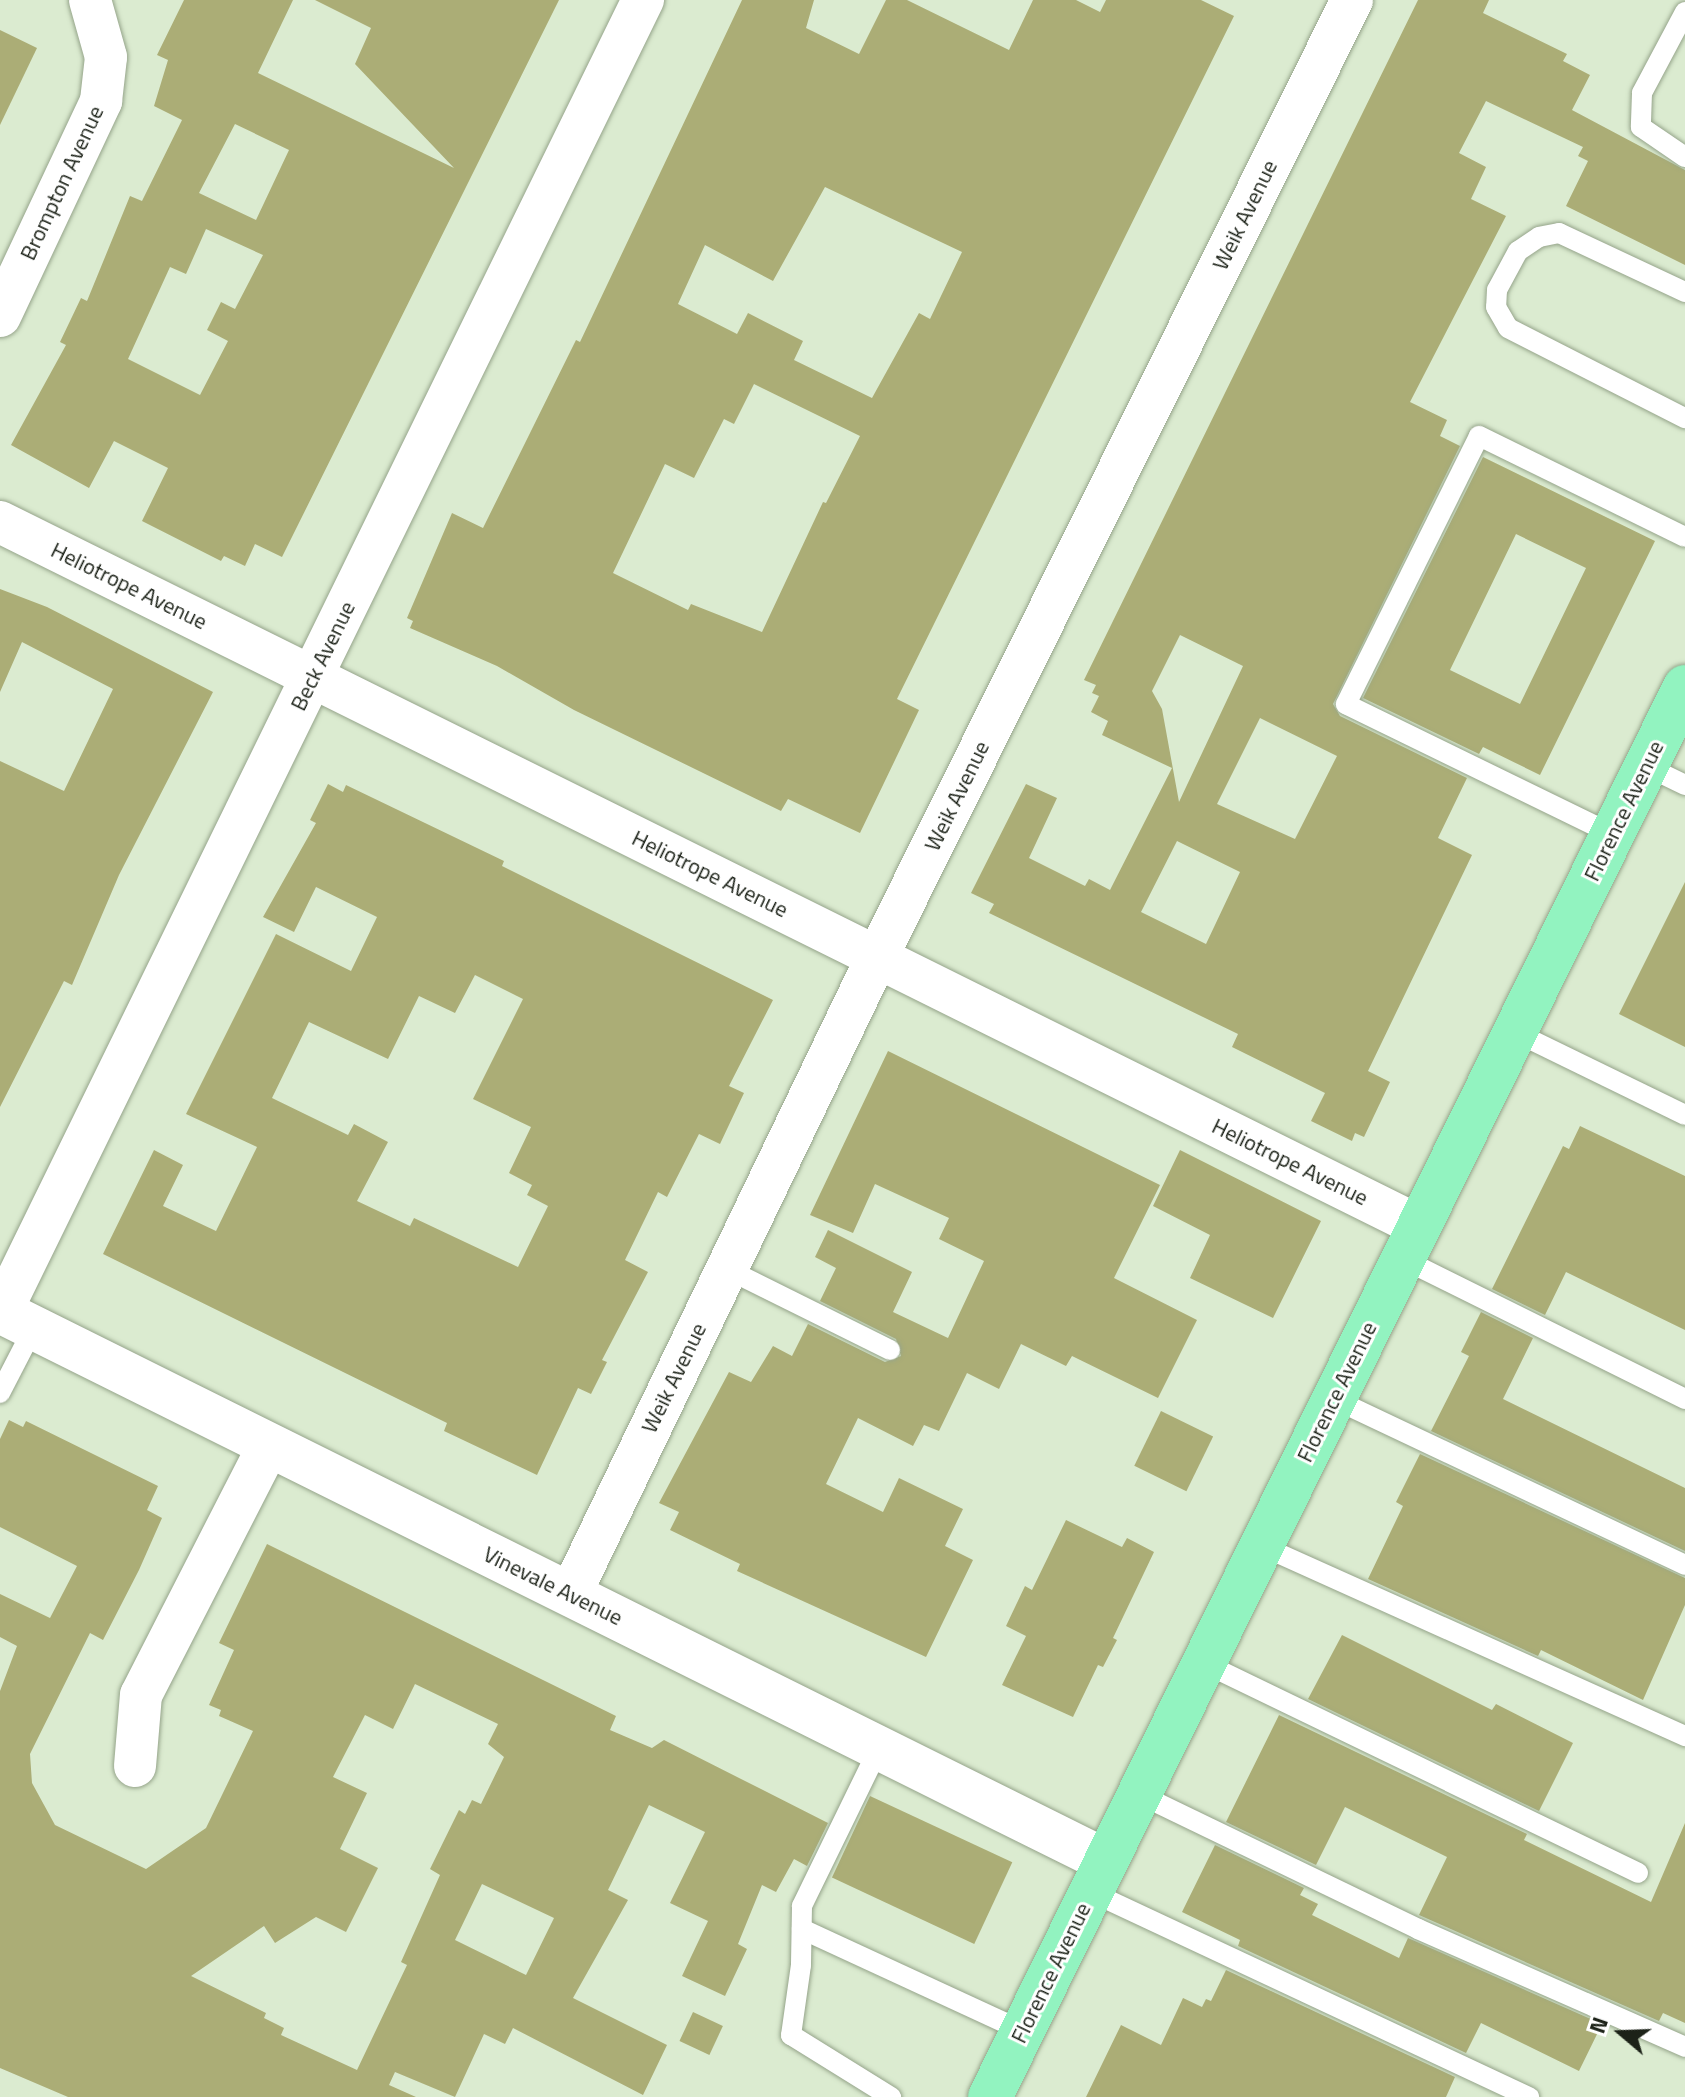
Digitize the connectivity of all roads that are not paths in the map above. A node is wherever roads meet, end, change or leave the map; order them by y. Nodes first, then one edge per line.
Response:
1 (90, 0) edge
2 (643, 0) edge
3 (1352, 0) edge
4 (1685, 12) edge
5 (1685, 157) edge
6 (1685, 292) edge
7 (0, 316) edge
8 (1685, 418) edge
9 (0, 522) edge
10 (1685, 537) edge
11 (312, 677) junction
12 (1685, 687) edge
13 (1646, 766) junction
14 (1685, 785) edge
15 (1612, 834) junction
16 (877, 957) junction
17 (1515, 1032) junction
18 (1685, 1115) edge
19 (1411, 1242) junction
20 (727, 1269) junction
21 (12, 1317) edge
22 (890, 1350) dead end
23 (0, 1393) edge
24 (1334, 1399) junction
25 (1685, 1399) edge
26 (269, 1445) junction
27 (1262, 1546) junction
28 (1685, 1565) edge
29 (570, 1595) junction
30 (1204, 1663) junction
31 (1685, 1736) edge
32 (879, 1748) junction
33 (135, 1766) dead end
34 (1139, 1794) junction
35 (1638, 1873) dead end
36 (1098, 1877) junction
37 (802, 1929) junction
38 (1023, 2031) junction
39 (1685, 2047) edge
40 (891, 2097) edge
41 (990, 2097) edge
42 (1529, 2097) edge

1 - 7 street, Brompton Avenue
2 - 11 street, Beck Avenue
3 - 16 street, Weik Avenue
4 - 5 lane
6 - 8 lane
9 - 11 street, Heliotrope Avenue
10 - 15 lane
11 - 16 street, Heliotrope Avenue
11 - 21 street, Beck Avenue
12 - 13 main road, Florence Avenue
13 - 14 lane
13 - 15 main road, Florence Avenue
15 - 17 main road, Florence Avenue
16 - 19 street, Heliotrope Avenue
16 - 20 street, Weik Avenue
17 - 18 lane
17 - 19 main road, Florence Avenue
19 - 24 main road, Florence Avenue
19 - 25 lane
20 - 22 lane
20 - 29 street, Weik Avenue
21 - 23 lane
21 - 26 street, Vinevale Avenue
24 - 27 main road, Florence Avenue
24 - 28 lane
26 - 29 street, Vinevale Avenue
26 - 33 street
27 - 30 main road, Florence Avenue
27 - 31 lane
29 - 32 street, Vinevale Avenue
30 - 34 main road, Florence Avenue
30 - 35 lane
32 - 36 street, Vinevale Avenue
32 - 37 lane
34 - 36 main road, Florence Avenue
34 - 39 lane
36 - 38 main road, Florence Avenue
36 - 42 lane
37 - 38 lane
37 - 40 lane
38 - 41 main road, Florence Avenue

